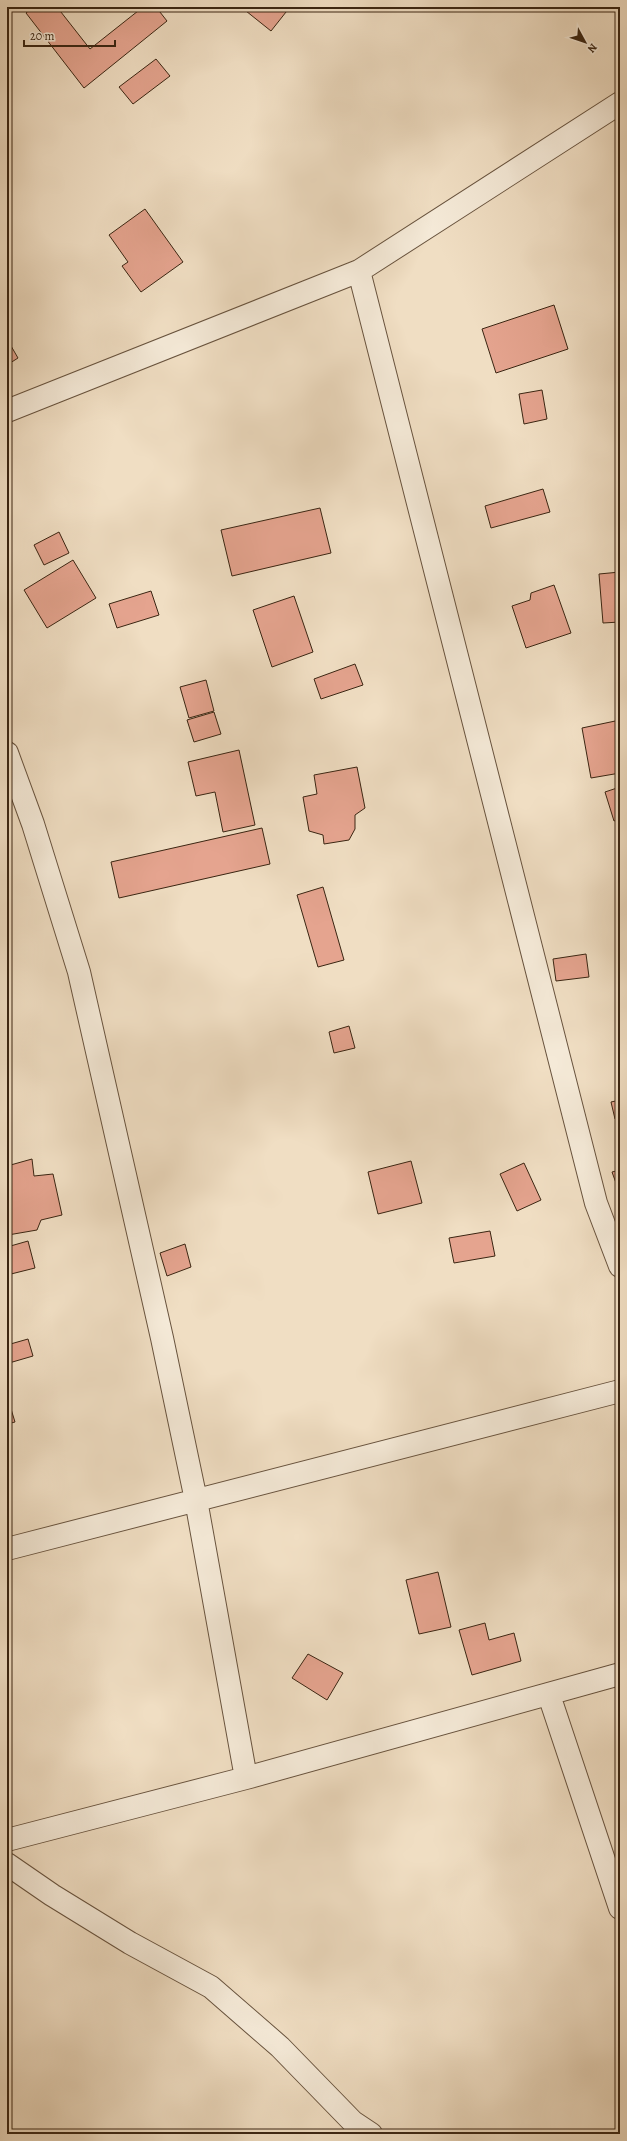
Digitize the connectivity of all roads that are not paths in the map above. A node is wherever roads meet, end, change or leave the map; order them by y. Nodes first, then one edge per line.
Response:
1 (620, 103) edge
2 (359, 271) junction
3 (7, 412) edge
4 (7, 753) edge
5 (620, 1266) edge
6 (620, 1391) edge
7 (196, 1500) junction
8 (7, 1549) edge
9 (620, 1674) edge
10 (549, 1695) junction
11 (246, 1778) junction
12 (7, 1840) edge
13 (7, 1864) edge
14 (620, 1908) edge
15 (371, 2134) edge

1 - 2 street
2 - 3 street
2 - 5 street
4 - 7 street
6 - 7 street
7 - 8 street
7 - 11 street
9 - 10 street
10 - 11 street
10 - 14 street
11 - 12 street
13 - 15 street

